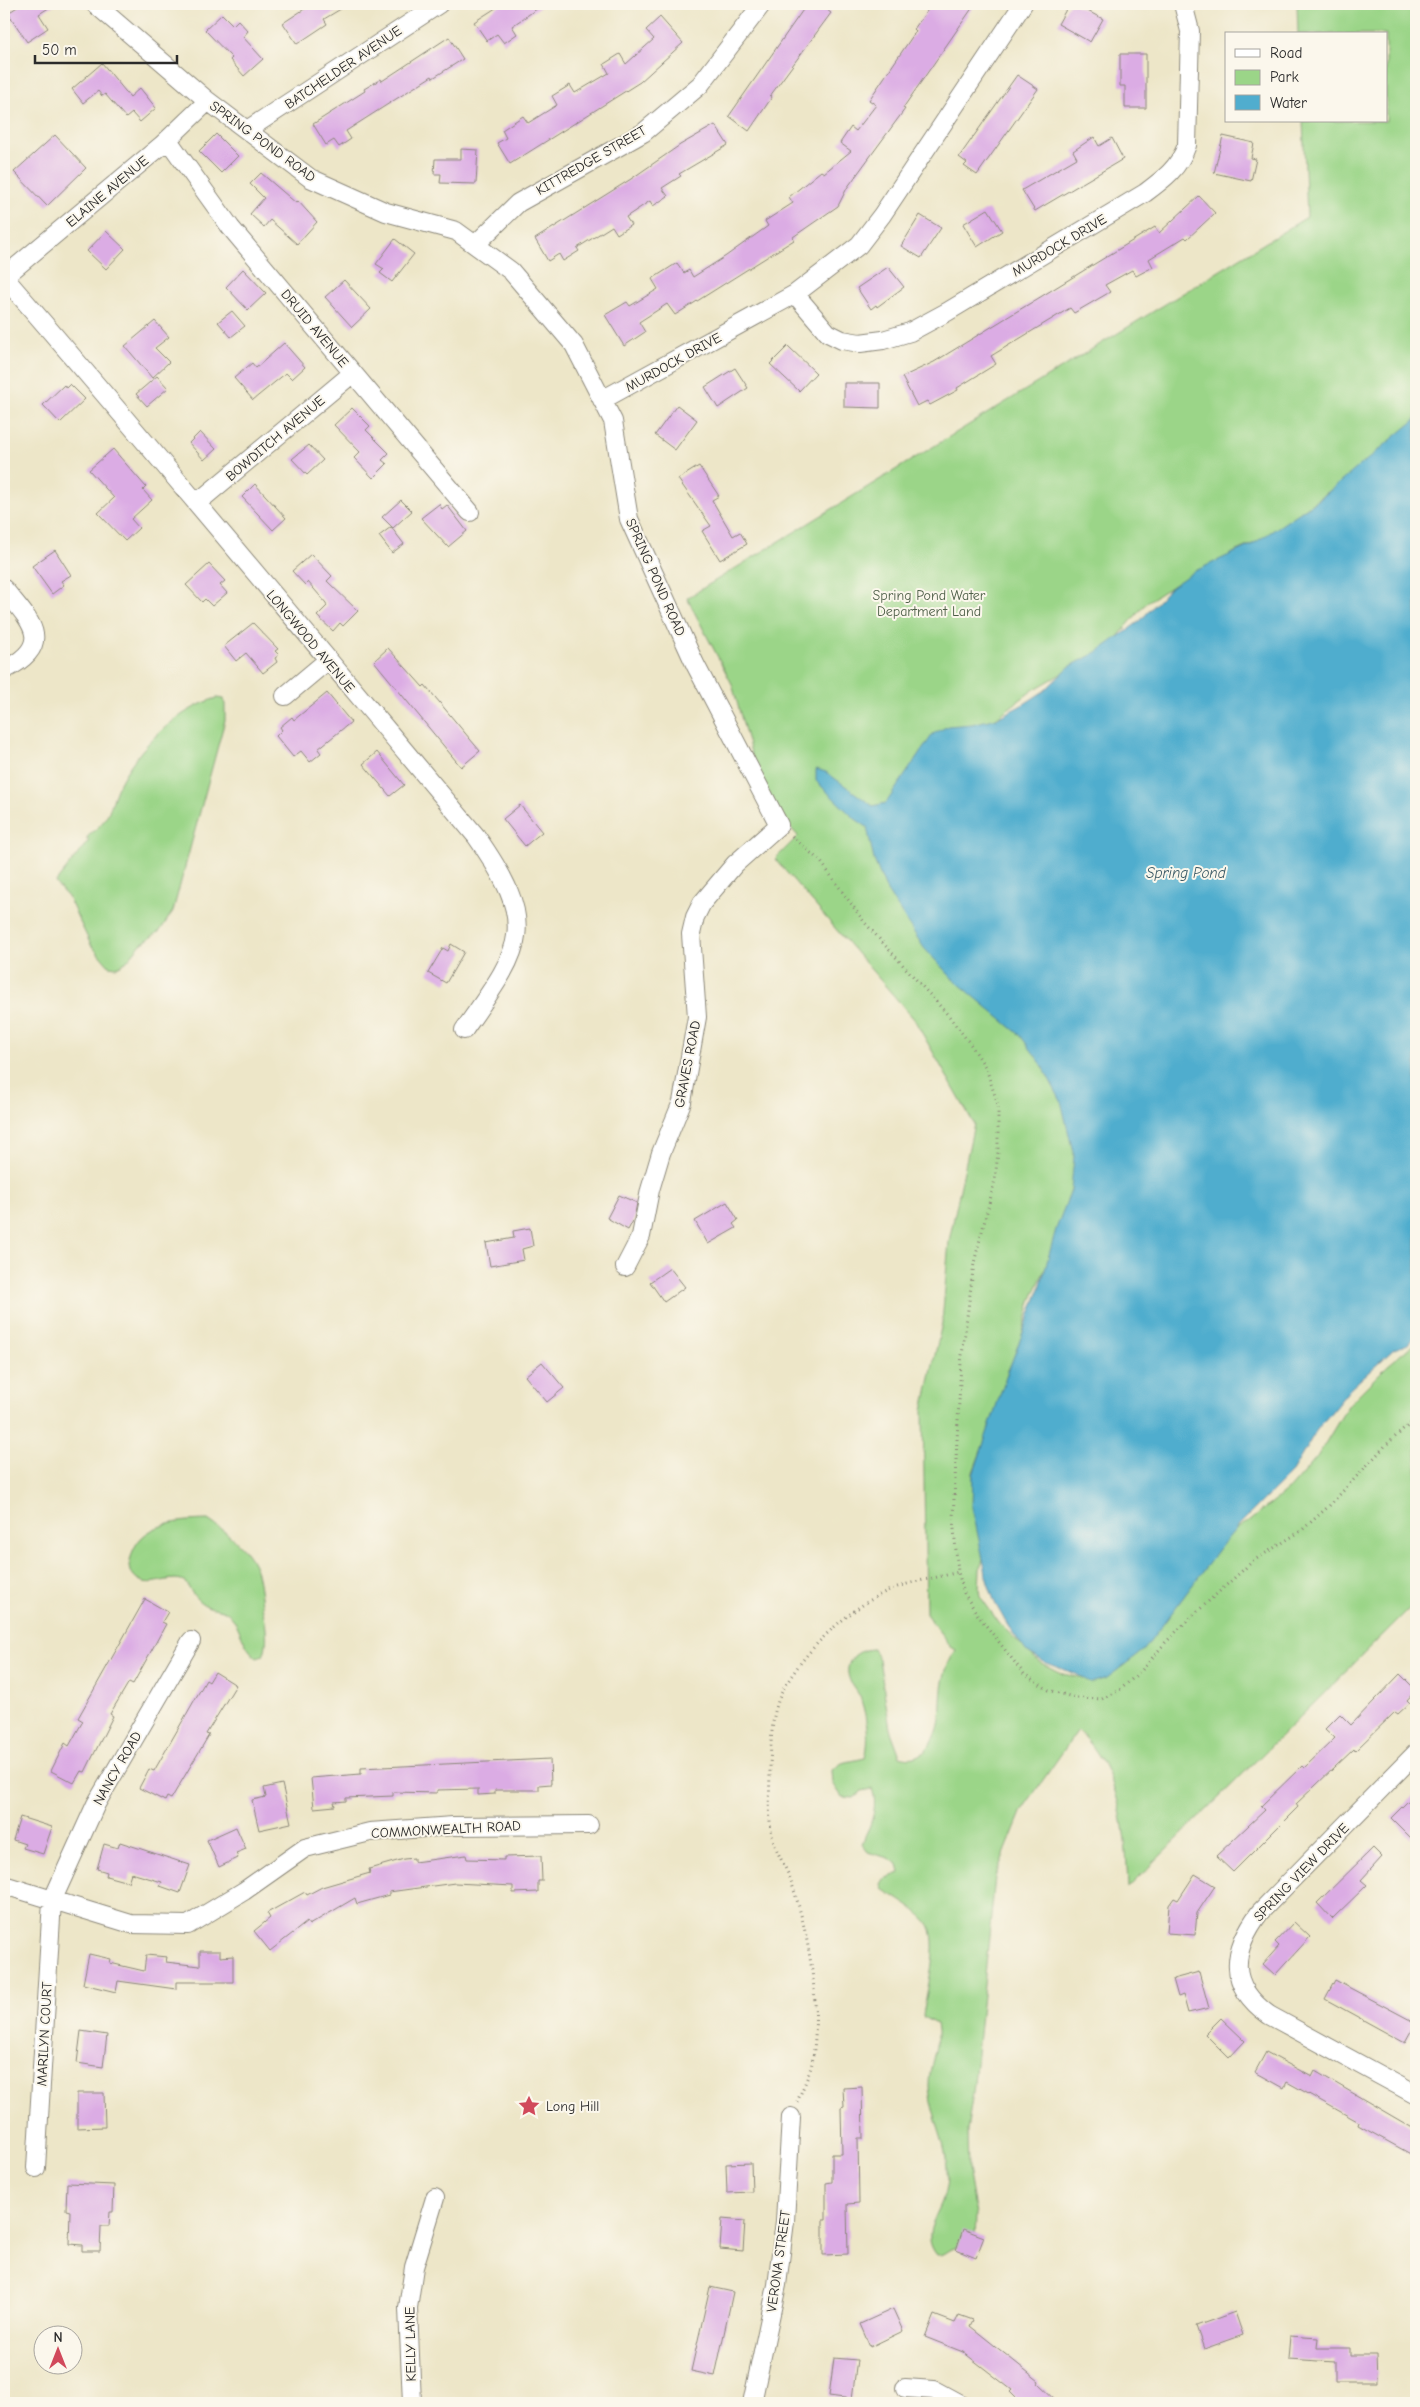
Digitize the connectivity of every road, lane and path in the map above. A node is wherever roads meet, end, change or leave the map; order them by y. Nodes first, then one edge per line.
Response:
1 (95, 4) edge
2 (439, 4) edge
3 (762, 4) edge
4 (1023, 4) edge
5 (1184, 4) edge
6 (208, 100) junction
7 (247, 130) junction
8 (168, 140) junction
9 (475, 245) junction
10 (4, 277) edge
11 (795, 294) junction
12 (353, 373) junction
13 (602, 400) junction
14 (197, 504) junction
15 (470, 512) dead end
16 (4, 590) edge
17 (328, 660) junction
18 (4, 670) edge
19 (285, 696) dead end
20 (779, 825) junction
21 (464, 1030) dead end
22 (624, 1267) dead end
23 (1416, 1419) edge
24 (958, 1572) junction
25 (191, 1641) dead end
26 (1416, 1753) edge
27 (589, 1825) dead end
28 (4, 1885) edge
29 (52, 1901) junction
30 (1416, 2095) edge
31 (791, 2117) joint
32 (36, 2168) dead end
33 (435, 2198) dead end
34 (905, 2388) dead end
35 (412, 2403) edge
36 (752, 2403) edge
37 (958, 2403) edge

1 - 6 street, SPRING POND ROAD
2 - 7 street, BATCHELDER AVENUE
3 - 9 street, KITTREDGE STREET
4 - 11 street, MURDOCK DRIVE
5 - 11 street, MURDOCK DRIVE
6 - 7 street, SPRING POND ROAD
6 - 8 street, ELAINE AVENUE
7 - 9 street, SPRING POND ROAD
8 - 10 street, ELAINE AVENUE
8 - 12 street, DRUID AVENUE
9 - 13 street, SPRING POND ROAD
10 - 14 street, LONGWOOD AVENUE
11 - 13 street, MURDOCK DRIVE
12 - 14 street, BOWDITCH AVENUE
12 - 15 street, DRUID AVENUE
13 - 20 street, SPRING POND ROAD
14 - 17 street, LONGWOOD AVENUE
16 - 18 street
17 - 19 street
17 - 21 street, LONGWOOD AVENUE
20 - 22 street, GRAVES ROAD
20 - 24 path
23 - 24 path
24 - 31 path
25 - 29 street, NANCY ROAD
26 - 30 street, SPRING VIEW DRIVE
27 - 29 street, COMMONWEALTH ROAD
28 - 29 street, COMMONWEALTH ROAD
29 - 32 street, MARILYN COURT
31 - 36 street, VERONA STREET
33 - 35 street, KELLY LANE
34 - 37 street

